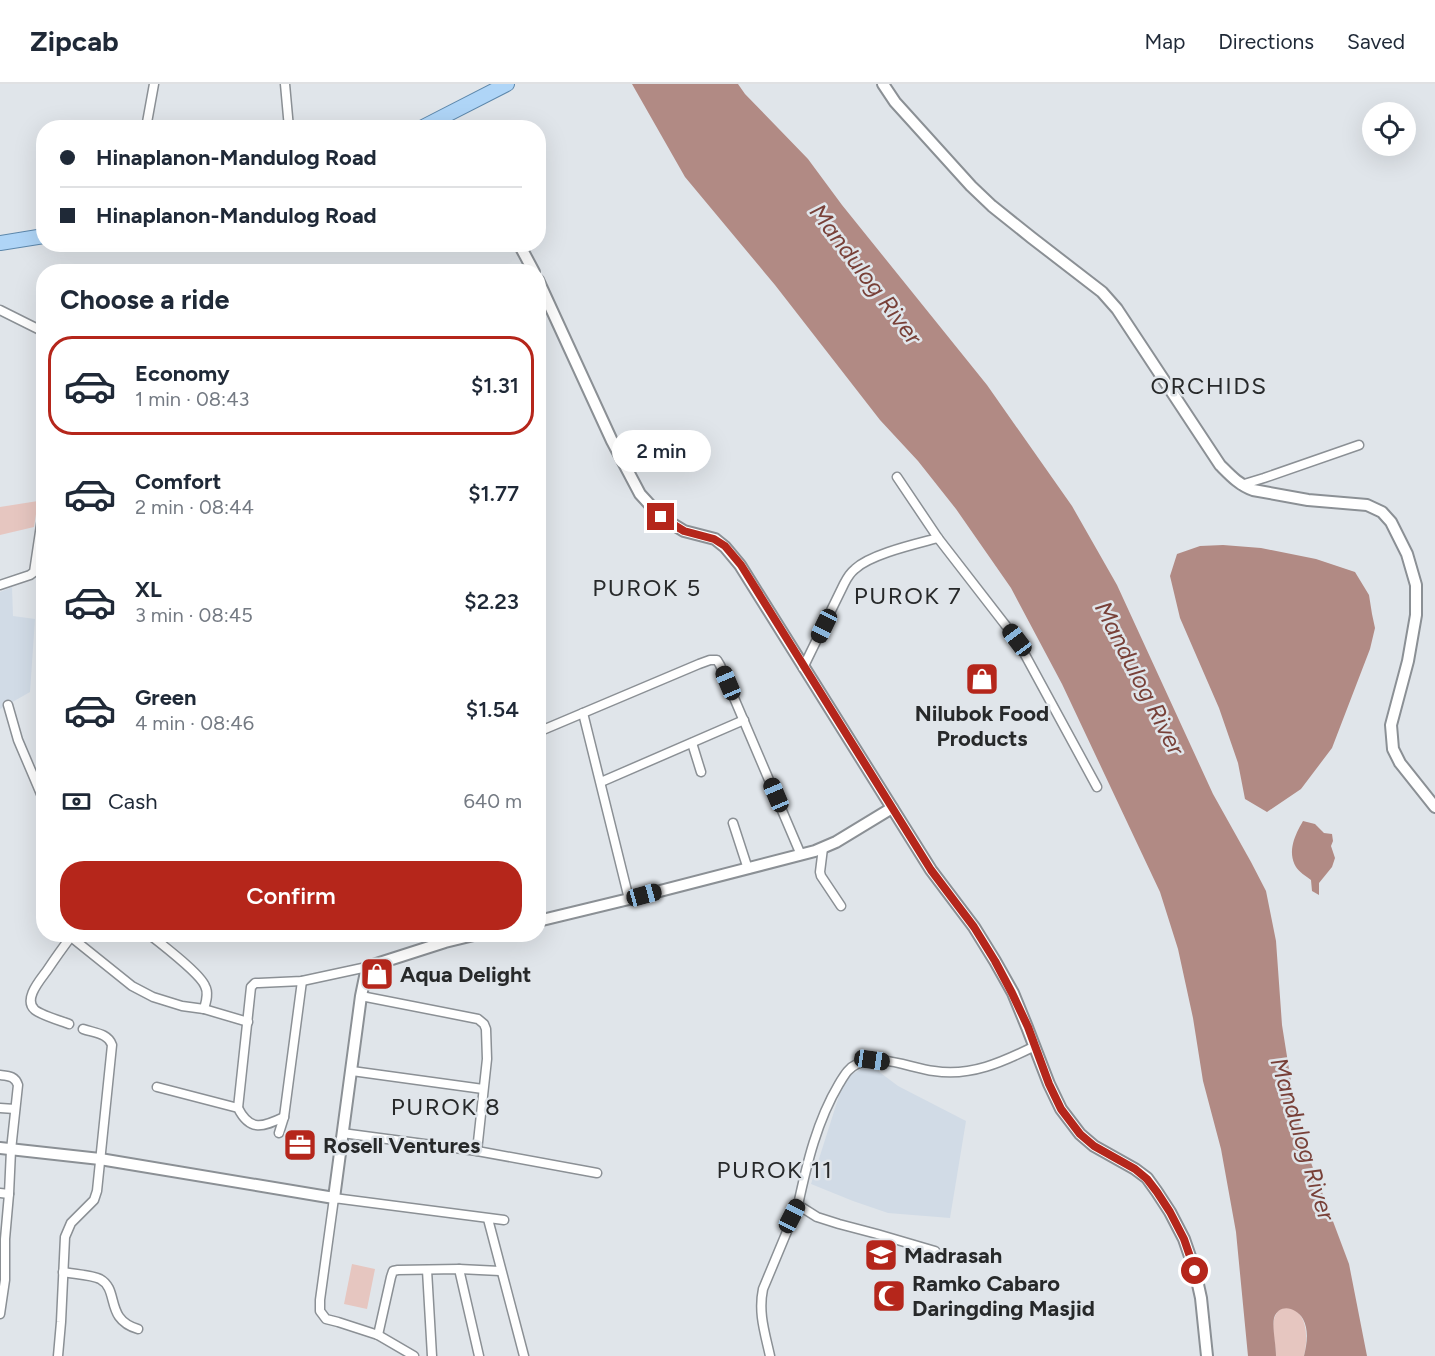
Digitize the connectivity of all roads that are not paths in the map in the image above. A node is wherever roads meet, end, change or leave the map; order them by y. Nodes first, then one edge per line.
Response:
1 (154, 84) edge
2 (285, 84) edge
3 (507, 84) edge
4 (883, 84) edge
5 (147, 120) edge
6 (289, 120) edge
7 (436, 120) edge
8 (36, 237) edge
9 (0, 243) edge
10 (546, 297) edge
11 (0, 310) edge
12 (36, 328) edge
13 (1359, 445) dead end
14 (897, 477) dead end
15 (1241, 484) junction
16 (938, 538) junction
17 (36, 559) edge
18 (0, 585) edge
19 (803, 668) junction
20 (8, 705) dead end
21 (583, 712) junction
22 (744, 720) junction
23 (546, 728) edge
24 (692, 743) junction
25 (701, 772) dead end
26 (36, 782) edge
27 (600, 782) junction
28 (1097, 787) dead end
29 (1435, 807) edge
30 (892, 808) junction
31 (733, 823) dead end
32 (823, 848) junction
33 (801, 855) junction
34 (748, 869) junction
35 (629, 899) junction
36 (842, 906) dead end
37 (546, 919) edge
38 (67, 942) edge
39 (79, 942) edge
40 (159, 942) edge
41 (435, 942) edge
42 (367, 967) junction
43 (302, 981) junction
44 (361, 996) junction
45 (204, 1009) junction
46 (248, 1022) junction
47 (69, 1024) dead end
48 (84, 1029) dead end
49 (1035, 1046) junction
50 (352, 1071) junction
51 (0, 1075) edge
52 (157, 1087) dead end
53 (483, 1089) junction
54 (0, 1108) edge
55 (238, 1108) junction
56 (15, 1110) junction
57 (284, 1118) junction
58 (279, 1133) dead end
59 (342, 1133) junction
60 (6, 1149) edge
61 (477, 1151) junction
62 (100, 1160) junction
63 (597, 1173) dead end
64 (5, 1193) edge
65 (334, 1198) junction
66 (798, 1205) junction
67 (488, 1219) junction
68 (504, 1220) dead end
69 (3, 1239) edge
70 (935, 1251) dead end
71 (459, 1269) junction
72 (427, 1270) junction
73 (500, 1271) junction
74 (63, 1272) junction
75 (2, 1280) edge
76 (0, 1314) edge
77 (138, 1329) dead end
78 (378, 1335) junction
79 (58, 1356) edge
80 (414, 1356) edge
81 (432, 1356) edge
82 (479, 1356) edge
83 (524, 1356) edge
84 (771, 1356) edge
85 (1207, 1356) edge

1 - 5 street
2 - 6 street
3 - 7 main road
4 - 15 street
8 - 9 main road
10 - 19 street
11 - 12 street
13 - 15 street
14 - 16 street
15 - 29 street
16 - 19 street
16 - 28 street
17 - 18 street
19 - 30 street
20 - 26 street
21 - 22 street
21 - 23 street
21 - 27 street
22 - 24 street
22 - 33 street
24 - 25 street
24 - 27 street
27 - 35 street
30 - 32 street
30 - 49 street
31 - 34 street
32 - 33 street
32 - 36 street
33 - 34 street
34 - 35 street
35 - 37 street
38 - 47 street
39 - 45 street
40 - 45 street
41 - 42 street
42 - 43 street
42 - 44 street
43 - 46 street
43 - 57 street
44 - 50 street
44 - 53 street
45 - 46 street
46 - 55 street
48 - 62 street
49 - 66 street
49 - 85 street
50 - 53 street
50 - 59 street
51 - 56 street
52 - 55 street
53 - 61 street
54 - 56 street
55 - 57 street
56 - 60 street
57 - 58 street
59 - 61 street
59 - 65 street
60 - 62 street
60 - 64 street
61 - 63 street
62 - 65 street
62 - 74 street
64 - 69 street
65 - 67 street
65 - 78 street
66 - 70 street
66 - 84 street
67 - 68 street
67 - 73 street
69 - 75 street
71 - 72 street
71 - 73 street
71 - 82 street
72 - 78 street
72 - 81 street
73 - 83 street
74 - 77 street
74 - 79 street
75 - 76 street
78 - 80 street

